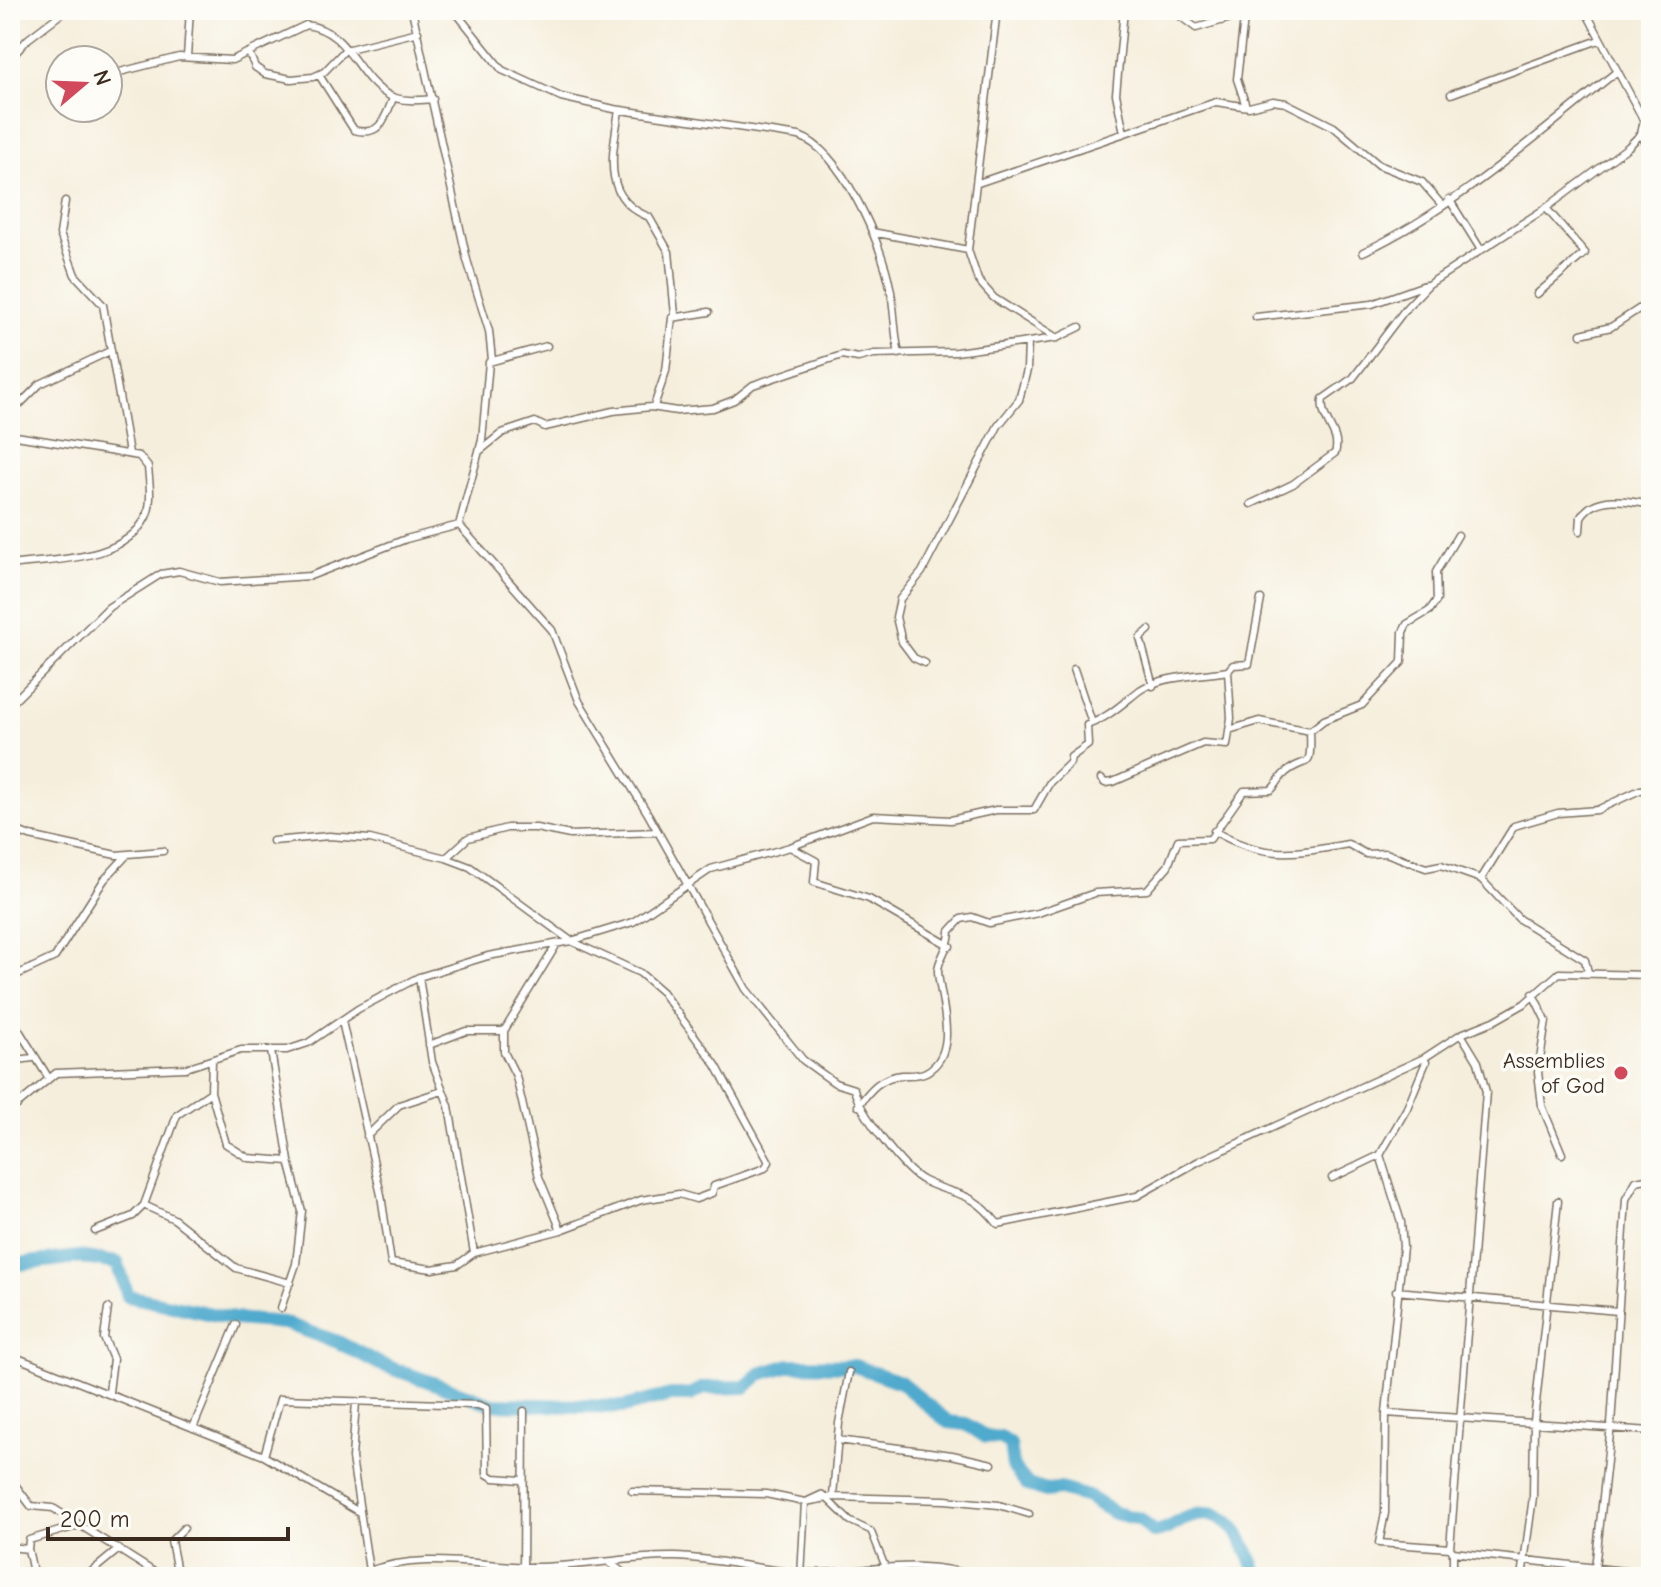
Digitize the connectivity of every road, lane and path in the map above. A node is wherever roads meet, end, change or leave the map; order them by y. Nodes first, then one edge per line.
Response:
1 (66, 10) edge
2 (190, 10) edge
3 (412, 10) edge
4 (454, 10) edge
5 (997, 10) edge
6 (1124, 10) edge
7 (1172, 10) edge
8 (1585, 10) edge
9 (1245, 12) edge
10 (418, 32) junction
11 (1599, 40) junction
12 (348, 49) junction
13 (249, 53) junction
14 (187, 57) junction
15 (10, 59) edge
16 (124, 71) edge
17 (1615, 73) junction
18 (319, 75) junction
19 (1651, 88) edge
20 (1451, 94) dead end
21 (393, 98) junction
22 (433, 99) junction
23 (1246, 106) junction
24 (619, 110) junction
25 (1642, 117) junction
26 (1124, 133) junction
27 (1641, 134) junction
28 (1651, 153) edge
29 (978, 183) junction
30 (1449, 199) junction
31 (65, 201) dead end
32 (1441, 204) junction
33 (1546, 208) junction
34 (872, 232) junction
35 (968, 250) junction
36 (1481, 250) junction
37 (1363, 252) dead end
38 (1429, 284) junction
39 (1537, 294) dead end
40 (1651, 301) edge
41 (709, 312) dead end
42 (675, 315) junction
43 (1256, 317) dead end
44 (1080, 327) dead end
45 (1581, 334) dead end
46 (1057, 338) junction
47 (1028, 342) junction
48 (547, 346) dead end
49 (110, 351) junction
50 (899, 354) junction
51 (492, 360) junction
52 (651, 407) junction
53 (10, 414) edge
54 (10, 435) edge
55 (129, 453) junction
56 (476, 457) junction
57 (1251, 504) dead end
58 (1651, 505) edge
59 (459, 525) junction
60 (1580, 531) dead end
61 (1458, 535) dead end
62 (10, 565) edge
63 (1261, 599) dead end
64 (1149, 630) dead end
65 (925, 663) dead end
66 (1074, 669) dead end
67 (1228, 671) junction
68 (1153, 686) junction
69 (10, 705) edge
70 (1092, 723) junction
71 (1229, 730) junction
72 (1310, 731) junction
73 (1101, 779) dead end
74 (1651, 789) edge
75 (10, 828) edge
76 (1214, 831) junction
77 (658, 832) junction
78 (273, 841) dead end
79 (790, 847) junction
80 (163, 851) dead end
81 (126, 856) junction
82 (446, 858) junction
83 (1481, 879) junction
84 (686, 884) junction
85 (571, 941) junction
86 (557, 944) junction
87 (950, 946) junction
88 (1588, 972) junction
89 (1651, 975) edge
90 (419, 977) junction
91 (10, 978) edge
92 (1533, 994) junction
93 (10, 1016) edge
94 (342, 1021) junction
95 (504, 1031) junction
96 (1461, 1034) junction
97 (429, 1045) junction
98 (271, 1051) junction
99 (33, 1058) junction
100 (1424, 1058) junction
101 (212, 1060) junction
102 (10, 1061) edge
103 (48, 1077) junction
104 (442, 1091) junction
105 (211, 1092) junction
106 (858, 1106) junction
107 (10, 1111) edge
108 (367, 1136) junction
109 (1562, 1154) dead end
110 (1380, 1155) junction
111 (289, 1161) junction
112 (1332, 1178) dead end
113 (1651, 1178) edge
114 (1558, 1201) dead end
115 (144, 1205) junction
116 (561, 1230) junction
117 (95, 1231) dead end
118 (474, 1253) junction
119 (290, 1283) junction
120 (1396, 1291) junction
121 (1469, 1297) junction
122 (1546, 1305) junction
123 (108, 1308) dead end
124 (281, 1308) dead end
125 (1618, 1311) junction
126 (236, 1325) dead end
127 (10, 1355) edge
128 (849, 1372) dead end
129 (109, 1392) junction
130 (356, 1402) junction
131 (524, 1411) dead end
132 (1386, 1413) junction
133 (1458, 1417) junction
134 (1534, 1421) junction
135 (1611, 1425) junction
136 (193, 1428) junction
137 (1651, 1431) edge
138 (838, 1440) junction
139 (264, 1456) junction
140 (992, 1464) dead end
141 (10, 1478) edge
142 (521, 1480) junction
143 (632, 1491) dead end
144 (833, 1497) junction
145 (805, 1502) junction
146 (359, 1512) junction
147 (1029, 1514) dead end
148 (80, 1525) junction
149 (184, 1528) dead end
150 (10, 1547) edge
151 (28, 1549) junction
152 (119, 1549) junction
153 (1452, 1550) junction
154 (1525, 1560) junction
155 (610, 1563) junction
156 (521, 1565) junction
157 (885, 1566) junction
158 (1594, 1573) edge
159 (1651, 1574) edge
160 (368, 1575) edge
161 (801, 1575) edge
162 (34, 1577) edge
163 (85, 1577) edge
164 (162, 1577) edge
165 (178, 1577) edge
166 (523, 1577) edge
167 (629, 1577) edge
168 (975, 1577) edge
169 (1453, 1577) edge
170 (1522, 1577) edge

1 - 15 street
2 - 14 street
3 - 10 street
4 - 24 street
5 - 29 street
6 - 26 street
7 - 9 street
8 - 11 street
9 - 23 street
10 - 12 street
10 - 22 street
11 - 17 street
11 - 20 street
12 - 13 street
12 - 18 street
12 - 21 street
13 - 14 street
13 - 18 street
14 - 16 street
17 - 25 street
17 - 30 street
18 - 21 street
19 - 25 street
21 - 22 street
22 - 51 street
23 - 26 street
23 - 32 street
24 - 34 street
24 - 42 street
25 - 27 street
26 - 29 street
27 - 28 street
27 - 33 street
29 - 35 street
30 - 32 street
30 - 36 street
31 - 49 street
32 - 37 street
33 - 36 street
33 - 39 street
34 - 35 street
34 - 50 street
35 - 46 street
36 - 38 street
38 - 43 street
38 - 57 street
40 - 45 street
41 - 42 street
42 - 52 street
44 - 46 street
46 - 47 street
47 - 50 street
47 - 65 street
48 - 51 street
49 - 53 street
49 - 55 street
50 - 52 street
51 - 56 street
52 - 56 street
54 - 55 street
55 - 62 street
56 - 59 street
58 - 60 street
59 - 69 street
59 - 77 street
61 - 72 street
63 - 67 street
64 - 68 street
66 - 70 street
67 - 68 street
67 - 71 street
68 - 70 street
70 - 79 street
71 - 72 street
71 - 73 street
72 - 76 street
74 - 83 street
75 - 81 street
76 - 83 street
76 - 87 street
77 - 82 street
77 - 84 street
78 - 82 street
79 - 84 street
79 - 87 street
80 - 81 street
81 - 91 street
82 - 85 street
83 - 88 street
84 - 85 street
84 - 106 street
85 - 86 street
85 - 116 street
86 - 90 street
86 - 95 street
87 - 106 street
88 - 89 street
88 - 92 street
90 - 94 street
90 - 97 street
92 - 96 street
92 - 109 street
93 - 99 street
94 - 98 street
94 - 108 street
95 - 97 street
95 - 116 street
96 - 100 street
96 - 121 street
97 - 104 street
98 - 101 street
98 - 111 street
99 - 102 street
99 - 103 street
100 - 106 street
100 - 110 street
101 - 103 street
101 - 105 street
103 - 107 street
104 - 108 street
104 - 118 street
105 - 111 street
105 - 115 street
108 - 118 street
110 - 112 street
110 - 120 street
111 - 119 street
113 - 125 street
114 - 122 street
115 - 117 street
115 - 119 street
116 - 118 street
119 - 124 street
120 - 121 street
120 - 132 street
121 - 122 street
121 - 133 street
122 - 125 street
122 - 134 street
123 - 129 street
125 - 135 street
126 - 136 street
127 - 129 street
128 - 138 street
129 - 136 street
130 - 139 street
130 - 142 street
130 - 146 street
131 - 142 street
132 - 133 street
132 - 153 street
133 - 134 street
133 - 153 street
134 - 135 street
134 - 154 street
135 - 137 street
135 - 158 street
136 - 139 street
138 - 140 street
138 - 144 street
139 - 146 street
141 - 148 street
142 - 156 street
143 - 145 street
144 - 145 street
144 - 147 street
145 - 157 street
145 - 161 street
146 - 160 street
148 - 151 street
148 - 152 street
149 - 165 street
150 - 151 street
151 - 162 street
152 - 163 street
152 - 164 street
153 - 154 street
153 - 169 street
154 - 158 street
154 - 170 street
155 - 156 street
155 - 161 street
155 - 167 street
156 - 160 street
156 - 166 street
157 - 161 street
157 - 168 street
158 - 159 street

